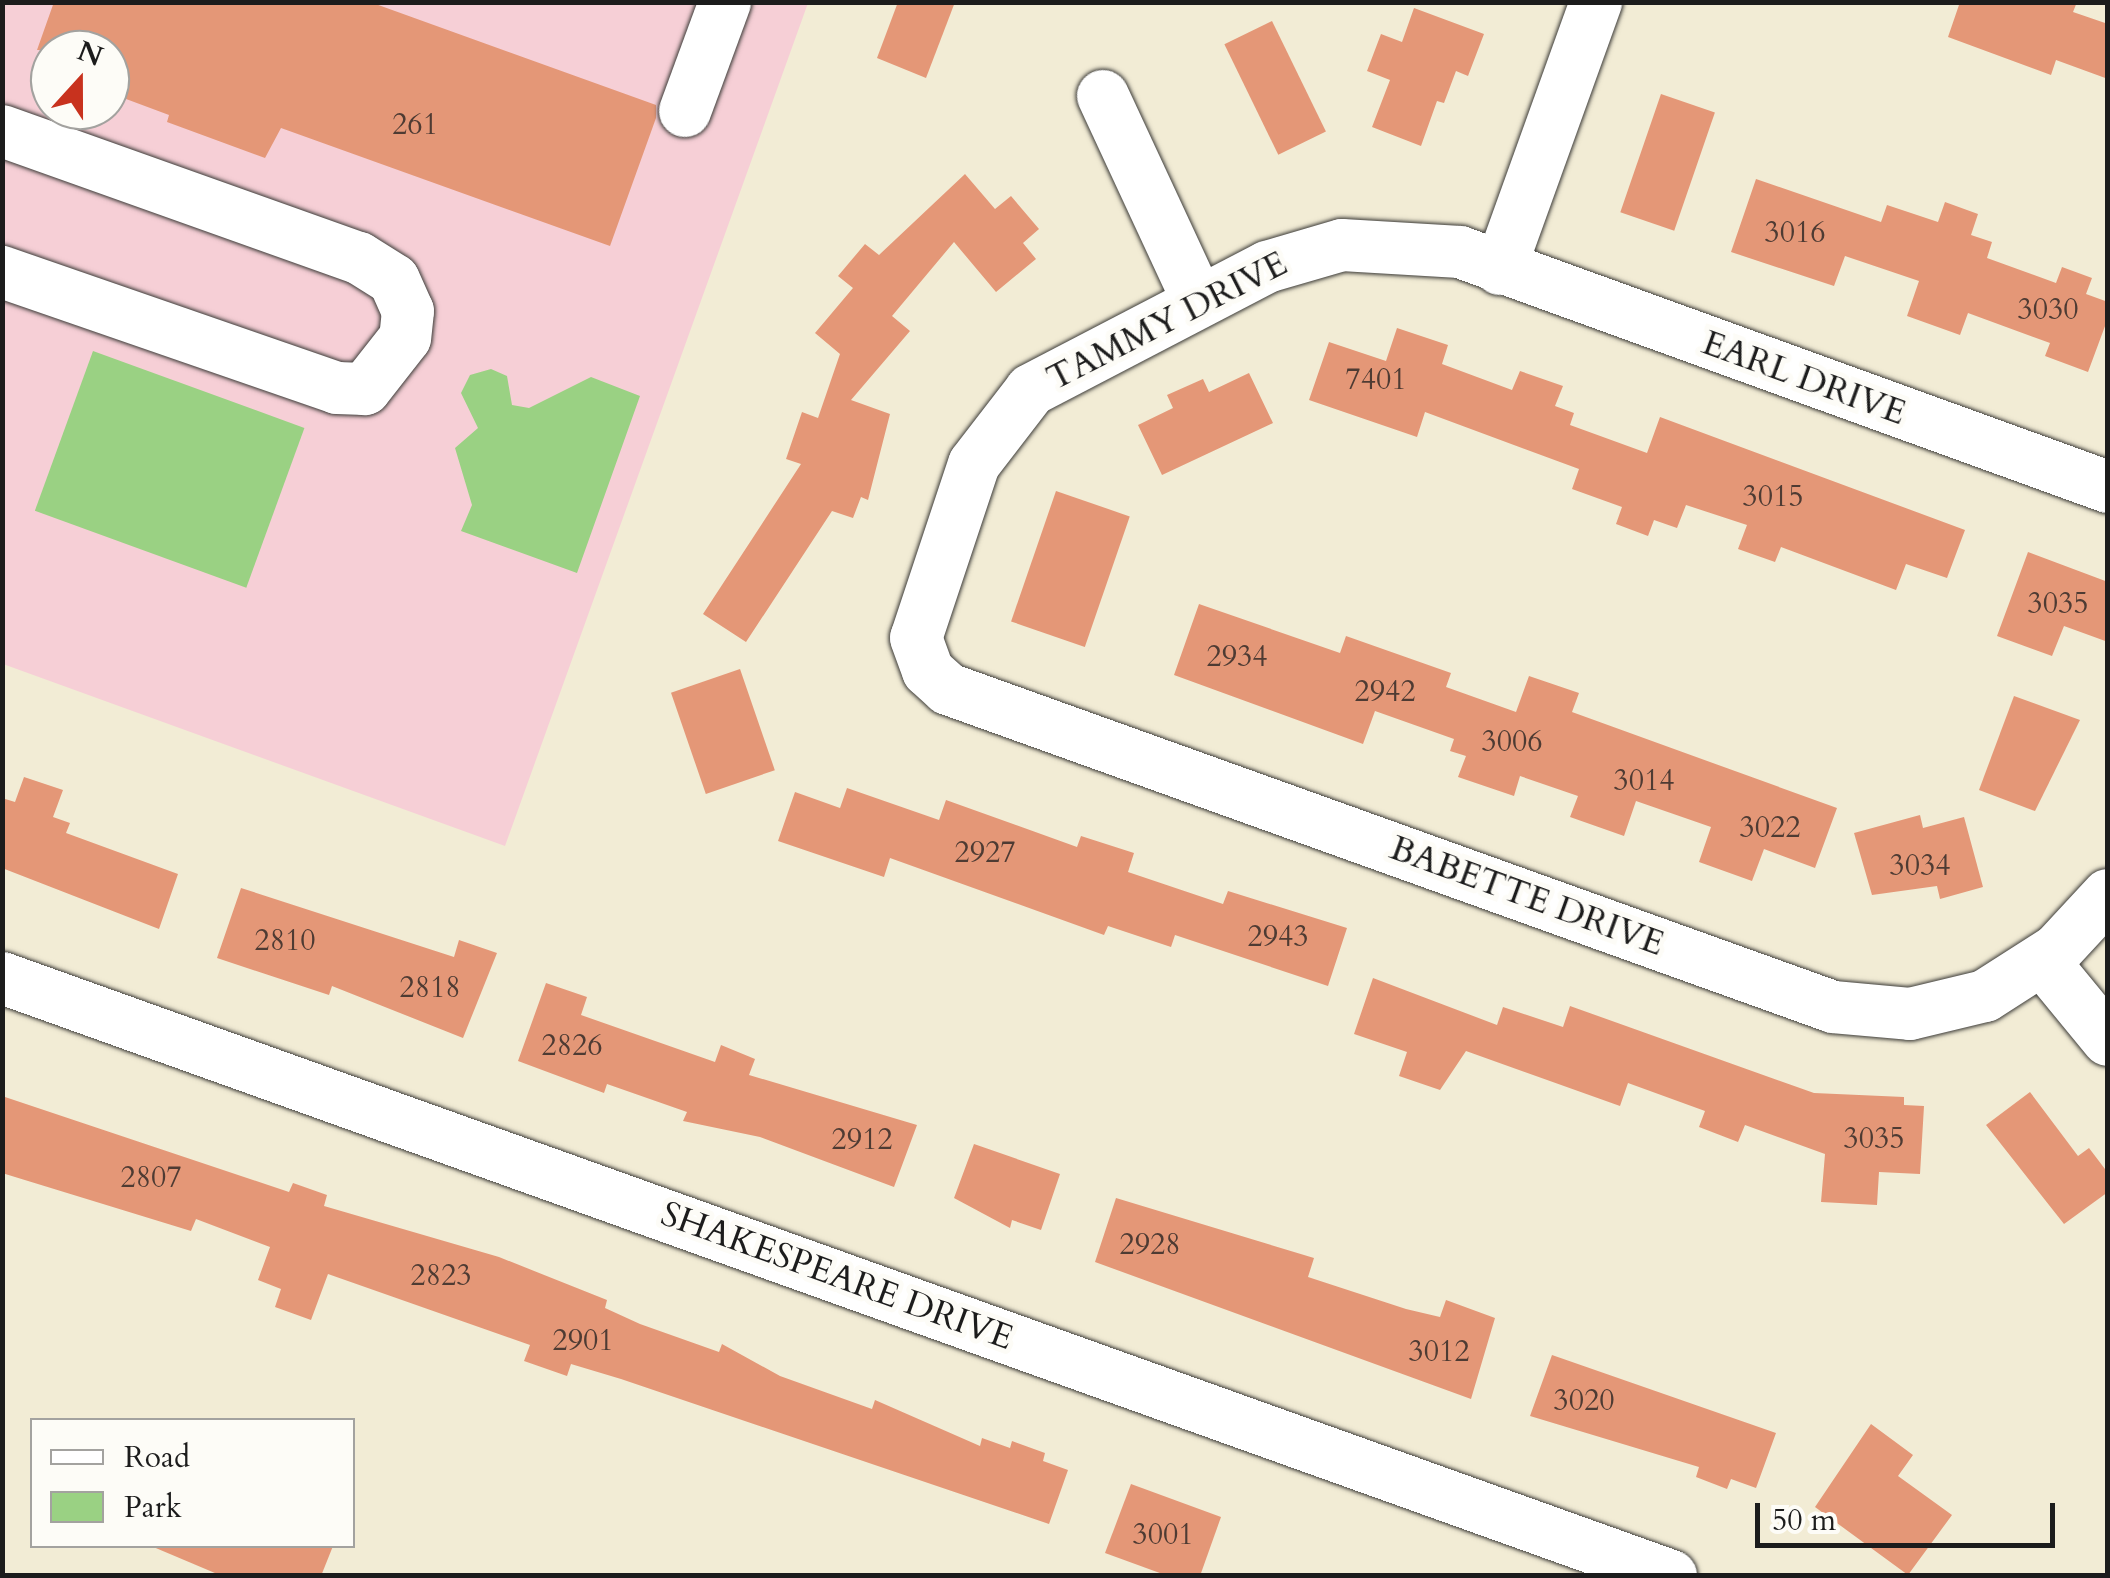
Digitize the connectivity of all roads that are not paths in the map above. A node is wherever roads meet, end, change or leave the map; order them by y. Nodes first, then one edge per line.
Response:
1 (725, 2) edge
2 (1596, 2) edge
3 (1103, 96) dead end
4 (685, 111) dead end
5 (2, 130) edge
6 (1500, 269) junction
7 (2, 272) edge
8 (1198, 301) junction
9 (2108, 487) edge
10 (923, 663) joint
11 (2108, 894) edge
12 (2043, 960) junction
13 (2, 978) edge
14 (2108, 1040) edge
15 (1670, 1576) edge

1 - 4 street
2 - 6 street
3 - 8 street
5 - 7 street
6 - 8 street, TAMMY DRIVE
6 - 9 street, EARL DRIVE
8 - 10 street, TAMMY DRIVE
10 - 12 street, BABETTE DRIVE
11 - 12 street, BABETTE DRIVE
12 - 14 street
13 - 15 street, SHAKESPEARE DRIVE

